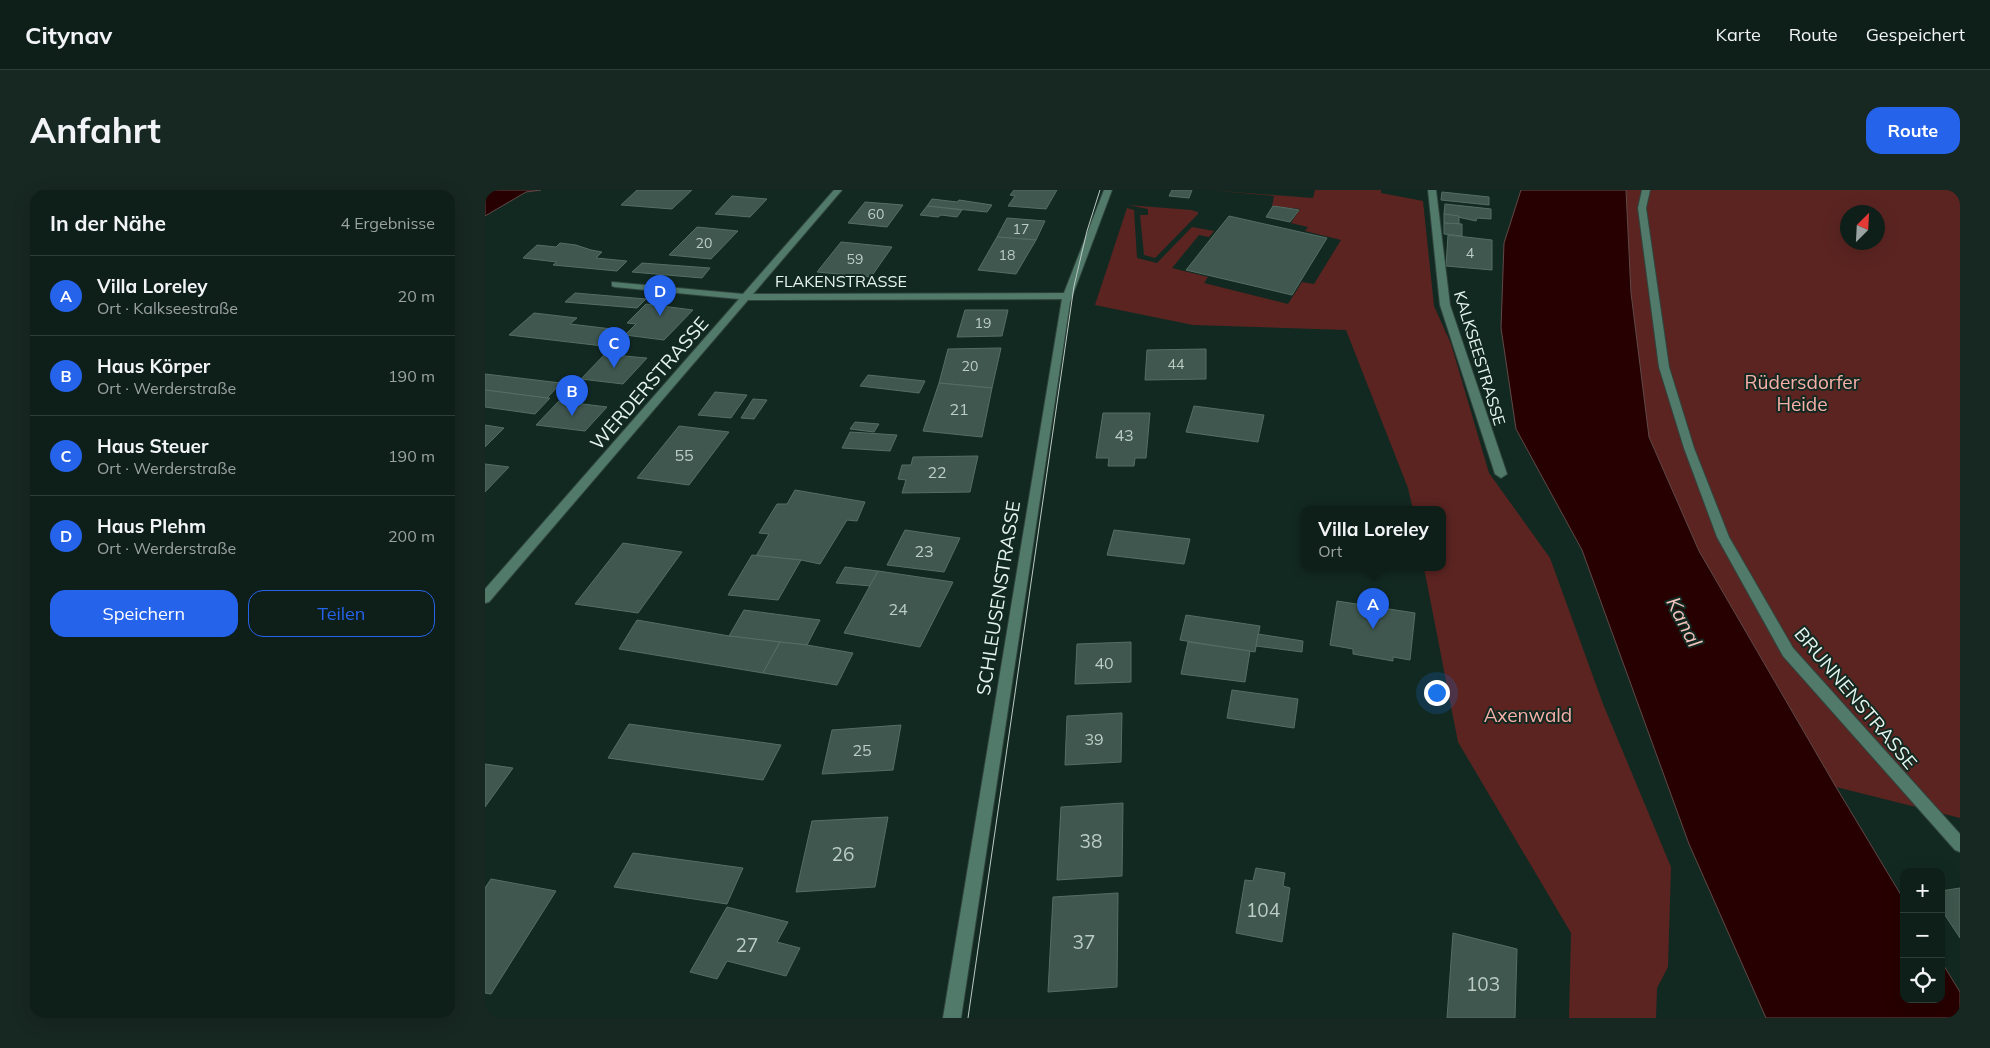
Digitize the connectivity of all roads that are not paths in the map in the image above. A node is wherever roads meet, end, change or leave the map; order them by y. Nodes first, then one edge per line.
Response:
1 (838, 190) edge
2 (1108, 190) edge
3 (1432, 190) edge
4 (1646, 190) edge
5 (615, 284) dead end
6 (748, 296) junction
7 (1067, 296) junction
8 (1501, 474) dead end
9 (485, 598) edge
10 (1960, 845) edge
11 (952, 1018) edge

1 - 6 street, WERDERSTRASSE
2 - 7 street, SCHLEUSENSTRASSE
3 - 8 street, KALKSEESTRASSE
4 - 10 street, BRUNNENSTRASSE
5 - 6 street, FLAKENSTRASSE
6 - 7 street, FLAKENSTRASSE
6 - 9 street, WERDERSTRASSE
7 - 11 street, SCHLEUSENSTRASSE

